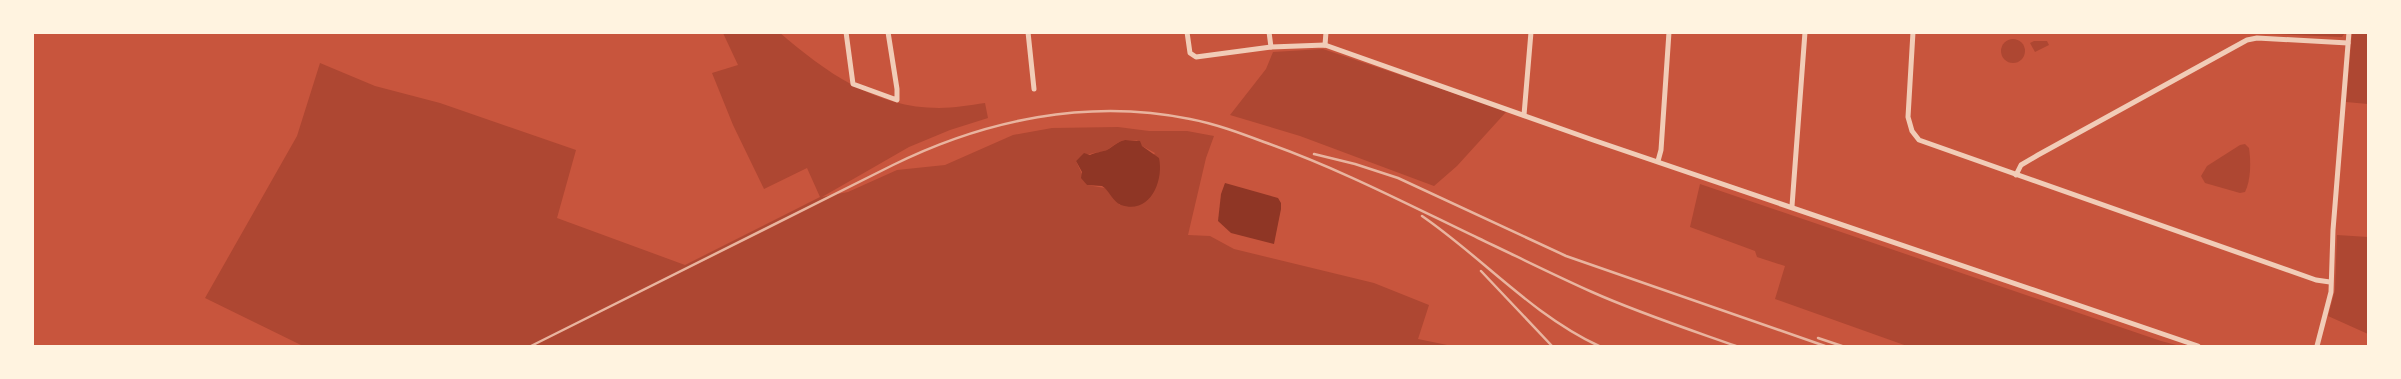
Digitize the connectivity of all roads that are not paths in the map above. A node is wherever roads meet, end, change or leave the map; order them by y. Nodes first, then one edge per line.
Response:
1 (846, 32) edge
2 (888, 32) edge
3 (1028, 32) edge
4 (1187, 32) edge
5 (1269, 32) edge
6 (1326, 32) edge
7 (1531, 32) edge
8 (1669, 32) edge
9 (1805, 32) edge
10 (1913, 32) edge
11 (2349, 32) edge
12 (2348, 43) junction
13 (1324, 45) junction
14 (1271, 47) junction
15 (1034, 89) dead end
16 (1524, 115) junction
17 (1658, 161) junction
18 (2016, 175) junction
19 (1792, 206) junction
20 (2330, 282) junction
21 (2198, 346) edge
22 (2317, 346) edge

1 - 2 street
3 - 15 street
4 - 14 street
5 - 14 street
6 - 13 street
7 - 16 street
8 - 17 street
9 - 19 street
10 - 18 street
11 - 12 street
12 - 18 street
12 - 20 street
13 - 14 street
13 - 16 street
16 - 17 street
17 - 19 street
18 - 20 street
19 - 21 street
20 - 22 street

